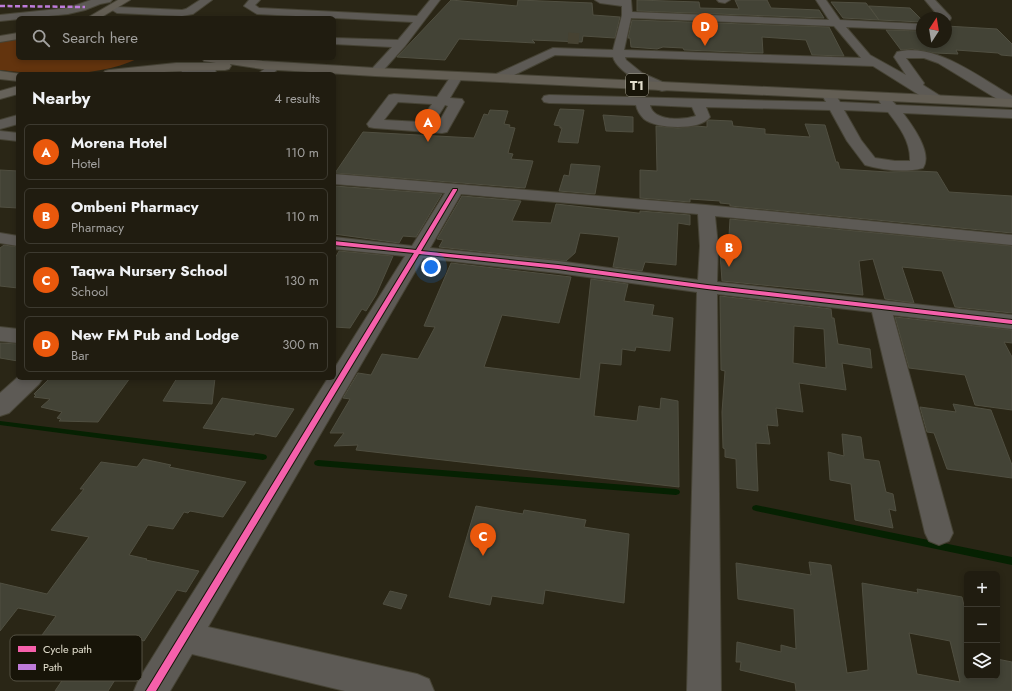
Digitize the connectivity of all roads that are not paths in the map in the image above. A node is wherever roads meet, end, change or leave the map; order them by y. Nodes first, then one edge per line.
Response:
1 (97, 0) edge
2 (107, 0) edge
3 (125, 0) edge
4 (130, 0) edge
5 (207, 0) edge
6 (219, 0) edge
7 (255, 0) edge
8 (435, 0) edge
9 (600, 0) edge
10 (722, 0) edge
11 (725, 0) edge
12 (821, 0) edge
13 (930, 0) edge
14 (280, 4) dead end
15 (327, 6) dead end
16 (396, 6) dead end
17 (627, 7) edge
18 (117, 10) junction
19 (270, 12) junction
20 (941, 12) edge
21 (318, 15) junction
22 (22, 16) edge
23 (96, 16) edge
24 (110, 16) edge
25 (196, 16) edge
26 (16, 17) edge
27 (387, 17) junction
28 (0, 18) edge
29 (732, 18) junction
30 (421, 19) junction
31 (837, 23) junction
32 (916, 26) edge
33 (591, 40) tunnel mouth
34 (336, 41) edge
35 (401, 44) junction
36 (618, 53) junction
37 (143, 60) edge
38 (875, 62) junction
39 (210, 67) edge
40 (263, 70) edge
41 (113, 72) edge
42 (128, 72) edge
43 (193, 72) edge
44 (375, 72) junction
45 (0, 75) edge
46 (457, 76) junction
47 (16, 77) edge
48 (498, 78) junction
49 (662, 87) junction
50 (923, 90) junction
51 (16, 91) edge
52 (0, 95) edge
53 (883, 97) junction
54 (549, 99) dead end
55 (832, 100) junction
56 (937, 100) junction
57 (441, 101) junction
58 (642, 102) junction
59 (698, 103) junction
60 (1012, 103) edge
61 (892, 109) junction
62 (1012, 114) edge
63 (16, 121) edge
64 (0, 125) edge
65 (0, 135) edge
66 (16, 136) edge
67 (336, 179) edge
68 (455, 190) junction
69 (706, 210) junction
70 (0, 238) edge
71 (1012, 240) edge
72 (16, 241) edge
73 (336, 242) edge
74 (418, 250) junction
75 (707, 288) junction
76 (881, 307) junction
77 (1012, 322) edge
78 (0, 334) edge
79 (16, 336) edge
80 (29, 380) edge
81 (0, 407) edge
82 (939, 533) dead end
83 (183, 637) junction
84 (151, 691) edge
85 (417, 691) edge
86 (704, 691) edge

1 - 2 street
1 - 22 street
3 - 23 highway
4 - 18 highway
5 - 18 street
6 - 25 street
7 - 19 street
8 - 30 street
9 - 17 street
10 - 11 street
11 - 29 street
12 - 31 street
13 - 20 street
14 - 19 street
15 - 21 street
16 - 27 street
17 - 29 street
17 - 36 street
18 - 24 highway
19 - 21 street
21 - 27 street
26 - 28 street
27 - 30 street
29 - 31 street
30 - 35 street
31 - 32 street
31 - 38 street
33 - 36 street
34 - 35 street
35 - 44 street
36 - 38 street
36 - 48 street
36 - 49 street
37 - 41 highway
38 - 50 street
39 - 40 highway, T1
39 - 42 highway, T1
39 - 43 street
40 - 44 highway, T1
44 - 46 highway, T1
45 - 47 highway
46 - 48 highway, T1
46 - 57 street
48 - 49 highway, T1
49 - 55 highway, T1
50 - 56 street
50 - 60 street
51 - 52 main road
53 - 55 highway, T1
53 - 56 highway, T1
53 - 61 street
54 - 58 street
55 - 59 street
55 - 61 street
55 - 61 street
56 - 60 highway, T1
57 - 57 street
58 - 59 street
58 - 59 street
61 - 62 street
63 - 64 street
65 - 66 street
67 - 68 street
68 - 69 street
68 - 74 street
69 - 71 street
69 - 75 street
70 - 72 street
73 - 74 street
74 - 75 street
74 - 83 street
75 - 76 street
75 - 86 street
76 - 77 street
76 - 82 street
78 - 79 street
80 - 81 street
83 - 84 street
83 - 85 street

